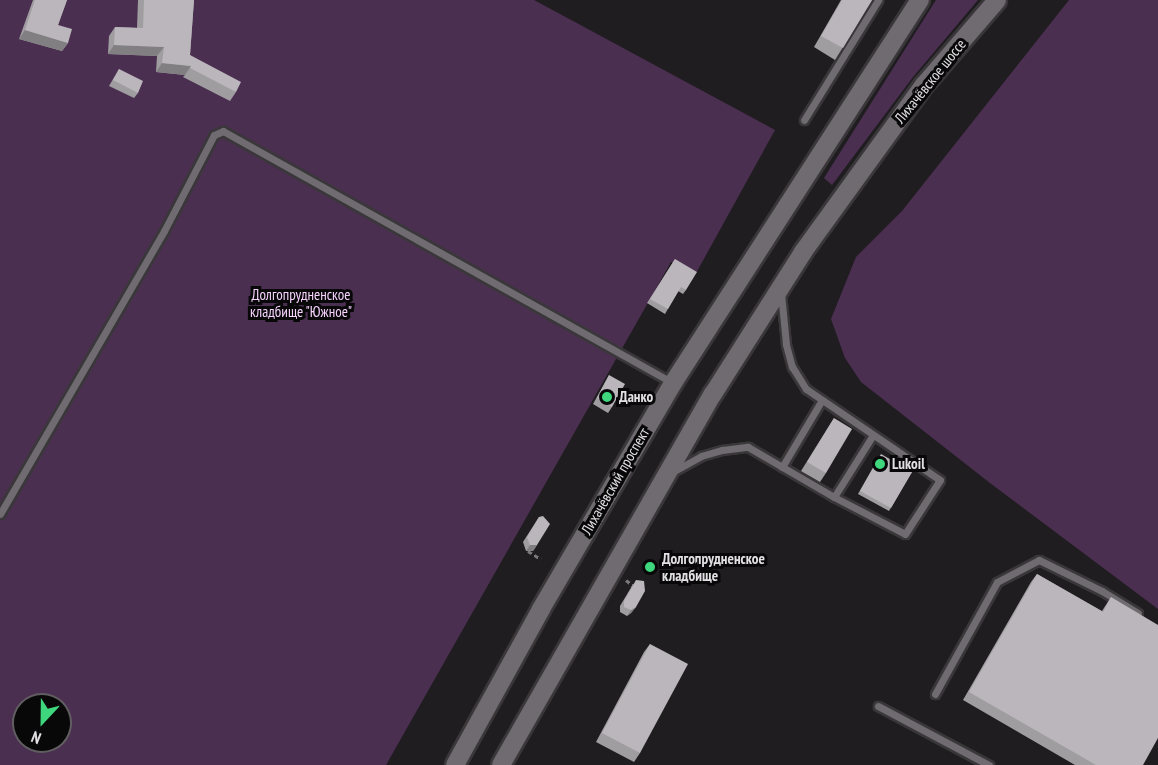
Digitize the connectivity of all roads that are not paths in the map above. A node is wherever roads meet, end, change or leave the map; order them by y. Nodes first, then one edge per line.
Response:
1 (878, 0) edge
2 (920, 0) edge
3 (998, 0) edge
4 (804, 120) dead end
5 (780, 288) junction
6 (673, 383) junction
7 (822, 400) junction
8 (873, 435) junction
9 (782, 467) junction
10 (664, 481) junction
11 (834, 497) junction
12 (0, 514) edge
13 (1149, 620) edge
14 (935, 694) dead end
15 (878, 706) dead end
16 (455, 765) edge
17 (501, 765) edge
18 (989, 765) edge

1 - 4 lane
2 - 6 main road, Лихачёвский проспект
3 - 5 main road, Лихачёвское шоссе
5 - 7 lane
5 - 10 main road
6 - 12 lane
6 - 16 main road, Лихачёвский проспект
7 - 8 lane
7 - 9 lane
8 - 11 lane
8 - 11 lane
9 - 10 lane
9 - 11 lane
10 - 17 main road
13 - 14 lane
15 - 18 lane

